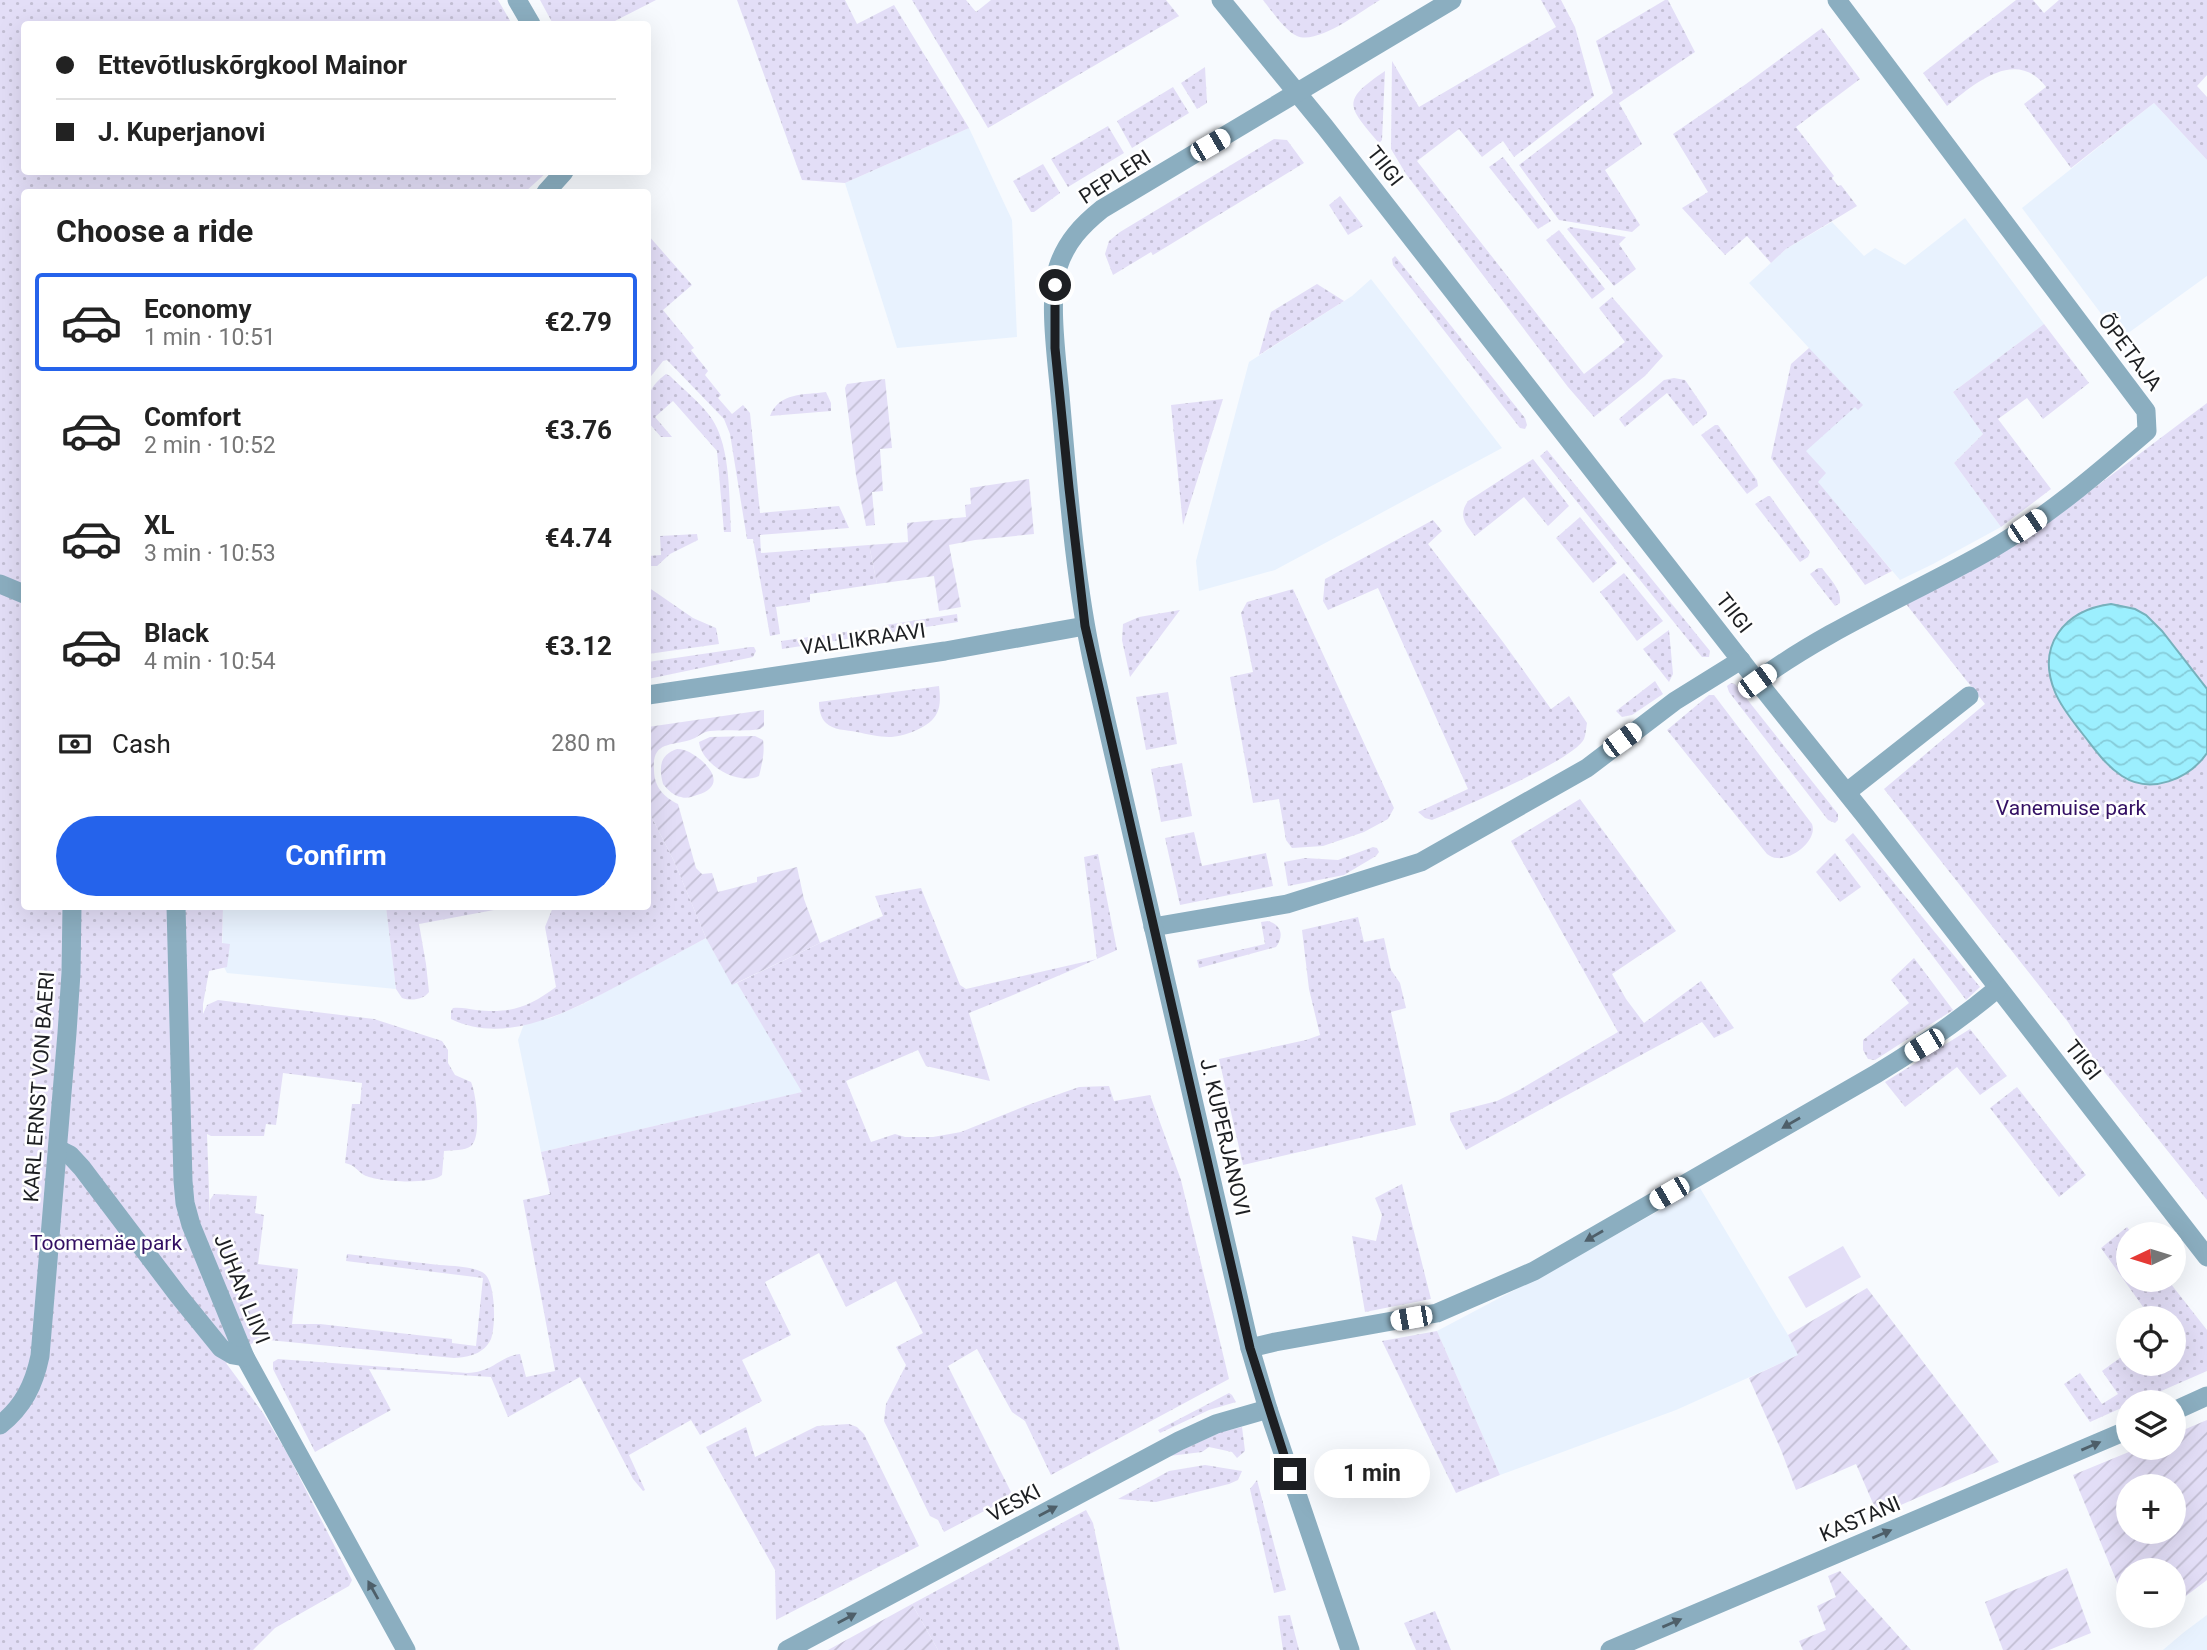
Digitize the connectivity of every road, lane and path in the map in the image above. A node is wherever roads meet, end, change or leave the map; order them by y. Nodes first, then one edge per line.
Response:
1 (517, 0) edge
2 (1222, 0) edge
3 (1452, 0) edge
4 (1837, 0) edge
5 (529, 21) edge
6 (1297, 93) junction
7 (561, 175) edge
8 (549, 189) edge
9 (0, 584) edge
10 (21, 593) edge
11 (1085, 626) junction
12 (1741, 660) junction
13 (1757, 681) junction
14 (651, 695) edge
15 (1969, 696) dead end
16 (1847, 792) junction
17 (72, 910) edge
18 (176, 910) edge
19 (1153, 928) junction
20 (1998, 988) junction
21 (58, 1149) junction
22 (2207, 1257) edge
23 (1250, 1348) junction
24 (245, 1357) junction
25 (2207, 1396) edge
26 (2186, 1406) edge
27 (1268, 1409) junction
28 (0, 1425) edge
29 (2116, 1435) edge
30 (406, 1650) edge
31 (787, 1650) edge
32 (1350, 1650) edge
33 (1610, 1650) edge

1 - 5 street
2 - 6 street, TIIGI
3 - 6 street, PEPLERI
4 - 13 street, ÕPETAJA
6 - 11 street, PEPLERI
6 - 12 street, TIIGI
7 - 8 street
9 - 10 street
11 - 14 street, VALLIKRAAVI
11 - 19 street, J. KUPERJANOVI
12 - 13 street, TIIGI
12 - 19 street
13 - 16 street, TIIGI
15 - 16 street
16 - 20 street, TIIGI
17 - 21 street, KARL ERNST VON BAERI
18 - 24 street, JUHAN LIIVI
19 - 23 street, J. KUPERJANOVI
20 - 22 street, TIIGI
20 -> 23 street
21 - 24 street
21 - 28 street, KARL ERNST VON BAERI
23 - 27 street, J. KUPERJANOVI
30 -> 24 street, JUHAN LIIVI
25 - 26 street
31 -> 27 street, VESKI
27 - 32 street, J. KUPERJANOVI
33 -> 29 street, KASTANI

